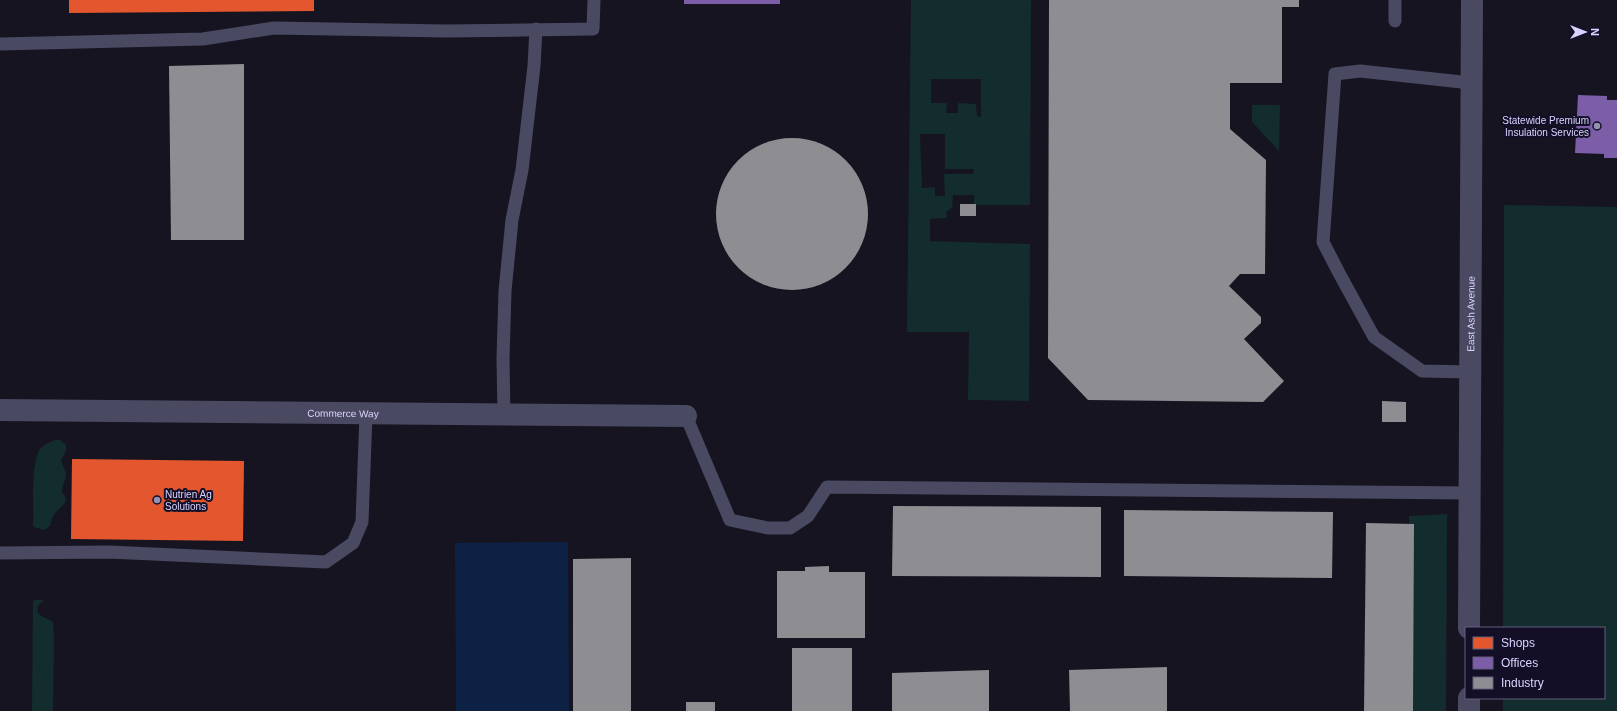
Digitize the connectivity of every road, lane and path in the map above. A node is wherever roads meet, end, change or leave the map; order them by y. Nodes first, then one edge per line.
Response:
1 (594, 0) edge
2 (1395, 0) edge
3 (1472, 0) edge
4 (1395, 21) dead end
5 (536, 30) junction
6 (0, 44) edge
7 (1471, 82) junction
8 (1470, 372) junction
9 (0, 410) edge
10 (366, 414) junction
11 (504, 415) junction
12 (686, 416) joint
13 (1470, 493) junction
14 (0, 553) edge
15 (1469, 627) edge
16 (1469, 699) edge
17 (1469, 711) edge

1 - 5 lane
2 - 4 lane
3 - 7 street, East Ash Avenue
5 - 6 lane
5 - 11 lane
7 - 8 street, East Ash Avenue
7 - 8 lane
8 - 13 street, East Ash Avenue
9 - 10 street, Commerce Way
10 - 11 street, Commerce Way
10 - 14 lane
11 - 12 street, Commerce Way
12 - 13 lane
13 - 15 street, East Ash Avenue
16 - 17 street

